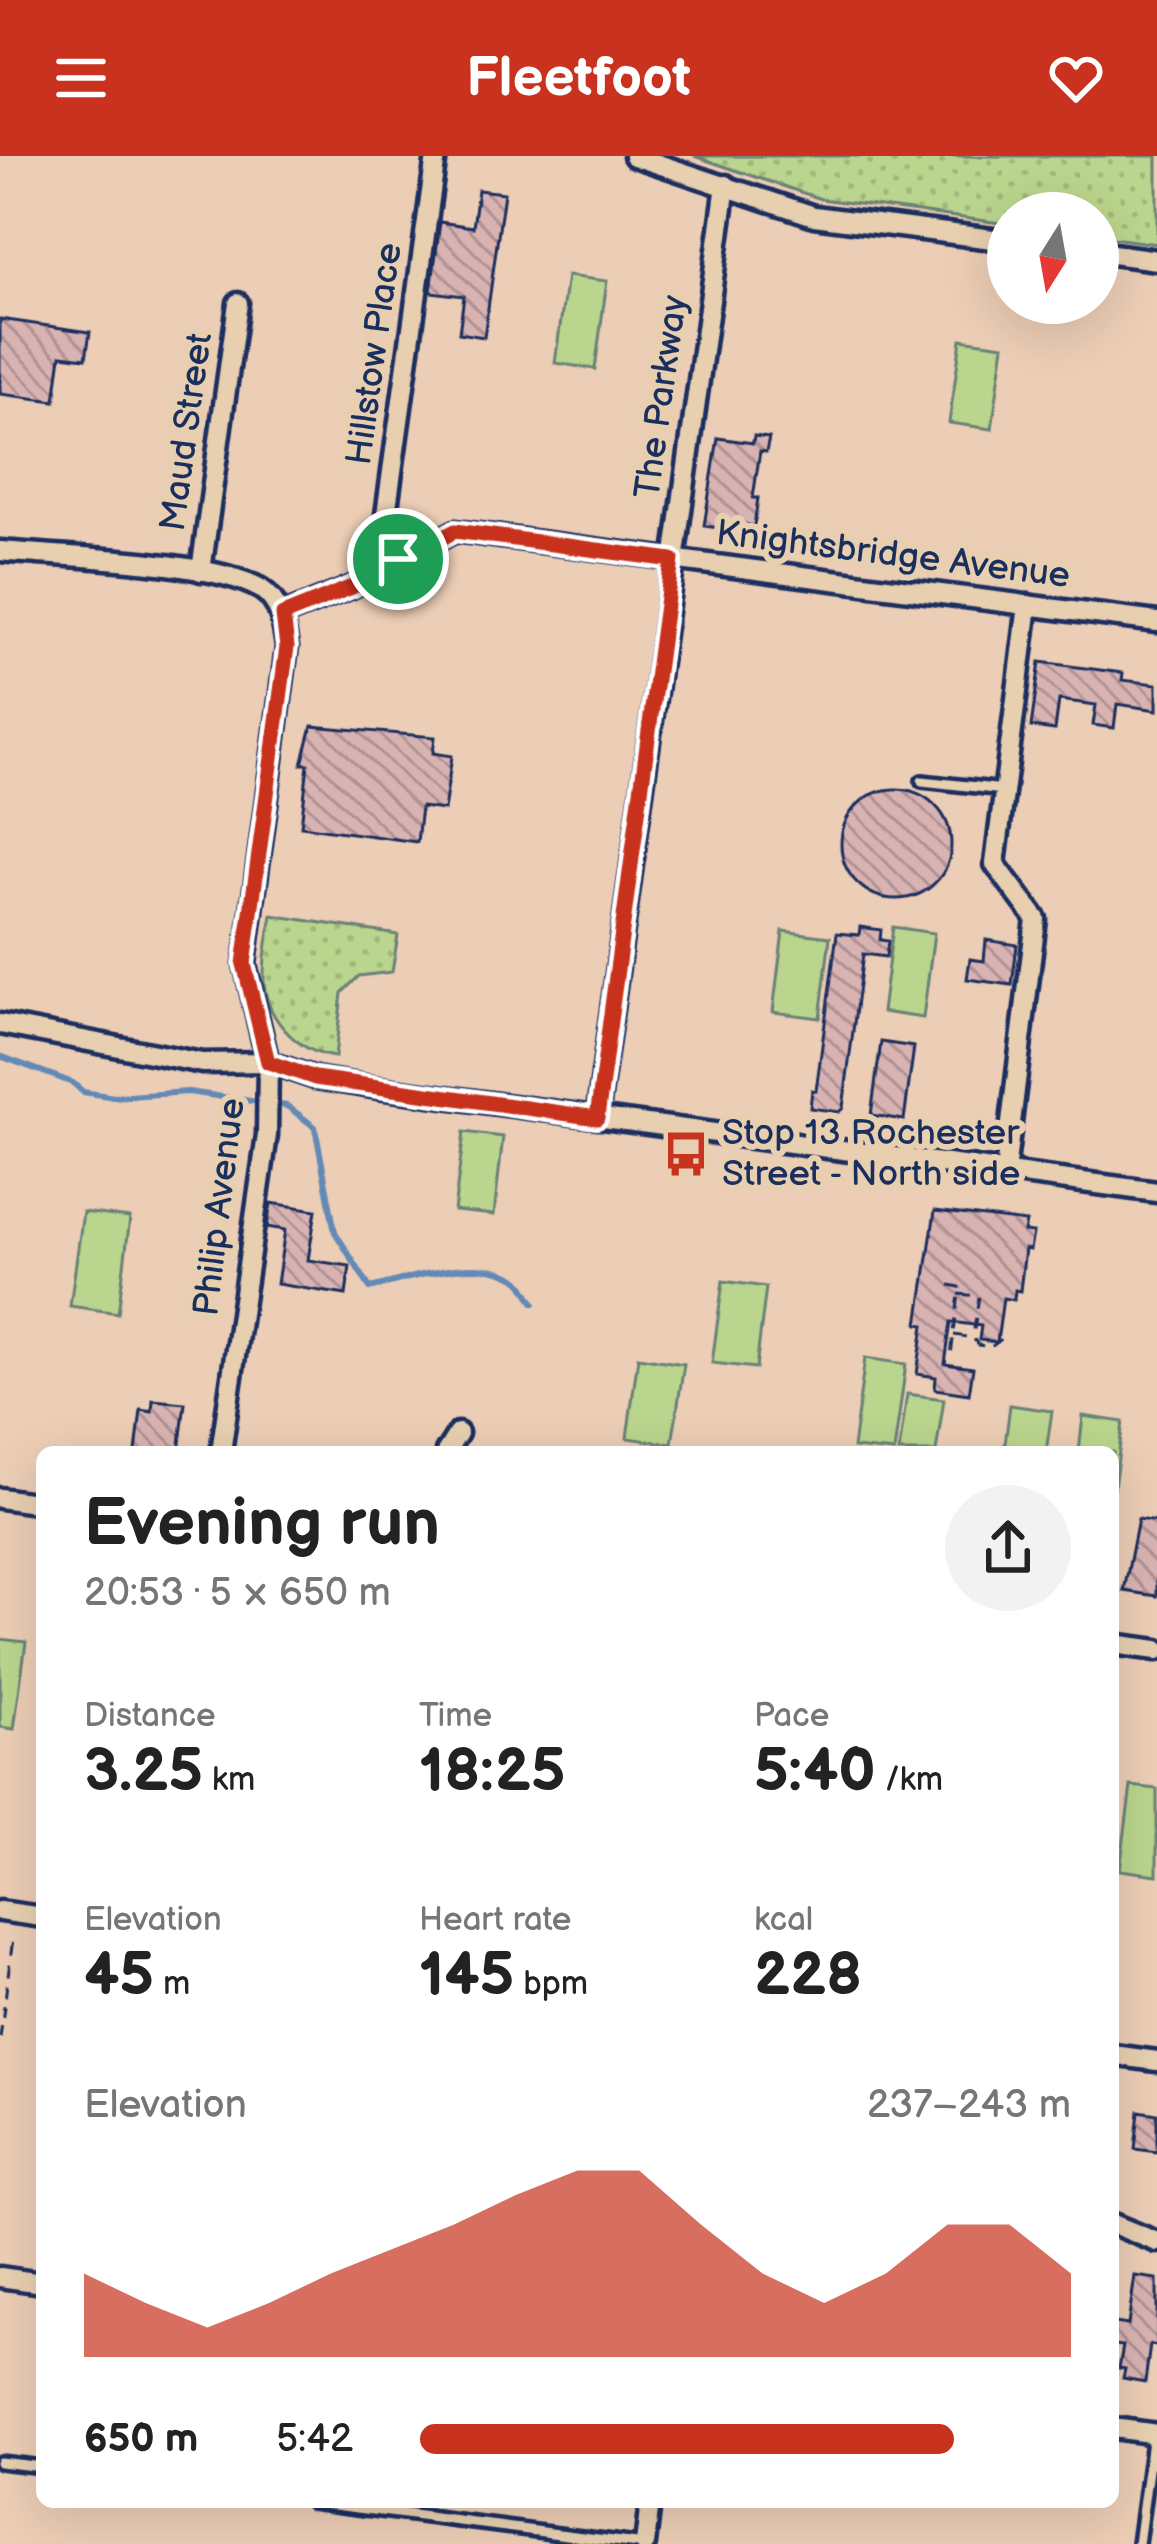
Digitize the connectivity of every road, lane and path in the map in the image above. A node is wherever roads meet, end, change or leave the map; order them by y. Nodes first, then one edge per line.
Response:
1 (436, 156) edge
2 (634, 156) edge
3 (726, 185) junction
4 (987, 238) edge
5 (1119, 255) edge
6 (1157, 260) edge
7 (238, 303) dead end
8 (0, 551) edge
9 (398, 559) junction
10 (672, 560) junction
11 (201, 571) junction
12 (1028, 605) junction
13 (283, 615) junction
14 (1157, 622) edge
15 (922, 781) dead end
16 (1004, 790) junction
17 (0, 1024) edge
18 (268, 1062) junction
19 (597, 1118) junction
20 (1005, 1172) junction
21 (1157, 1192) edge
22 (950, 1285) dead end
23 (958, 1297) junction
24 (948, 1299) dead end
25 (945, 1317) dead end
26 (956, 1318) junction
27 (1008, 1334) dead end
28 (953, 1335) junction
29 (973, 1338) junction
30 (951, 1355) dead end
31 (458, 1433) dead end
32 (222, 1446) edge
33 (450, 1446) edge
34 (0, 1498) edge
35 (36, 1503) edge
36 (1119, 1645) edge
37 (1157, 1650) edge
38 (0, 1911) edge
39 (36, 1916) edge
40 (13, 1937) dead end
41 (0, 2038) edge
42 (1119, 2056) edge
43 (1157, 2061) edge
44 (1119, 2226) edge
45 (1157, 2242) edge
46 (0, 2277) edge
47 (36, 2282) edge
48 (1119, 2429) edge
49 (1155, 2433) edge
50 (0, 2462) edge
51 (36, 2467) edge
52 (358, 2508) edge
53 (649, 2508) edge
54 (641, 2544) edge
55 (1138, 2544) edge

1 - 9 street, Hillstow Place
2 - 3 street
3 - 4 street
3 - 10 street, The Parkway
5 - 6 street
7 - 11 street, Maud Street
8 - 11 street
9 - 10 street, Knightsbridge Avenue
9 - 13 street, Knightsbridge Avenue
10 - 12 street, Knightsbridge Avenue
10 - 19 street, The Parkway
11 - 13 street
12 - 14 street, Knightsbridge Avenue
12 - 16 street
13 - 18 street, Philip Avenue
15 - 16 lane
16 - 20 street
17 - 18 street
18 - 19 street
18 - 32 street, Philip Avenue
19 - 20 street
20 - 21 street
22 - 23 path
23 - 24 path
23 - 26 path
23 - 29 path
25 - 26 path
26 - 28 path
27 - 29 path
28 - 29 path
28 - 30 path
31 - 33 street
34 - 35 street
36 - 37 street
38 - 39 street
40 - 41 path
42 - 43 street
44 - 45 street
46 - 47 street
48 - 49 street
49 - 55 lane
50 - 51 lane
52 - 54 lane
53 - 54 street

